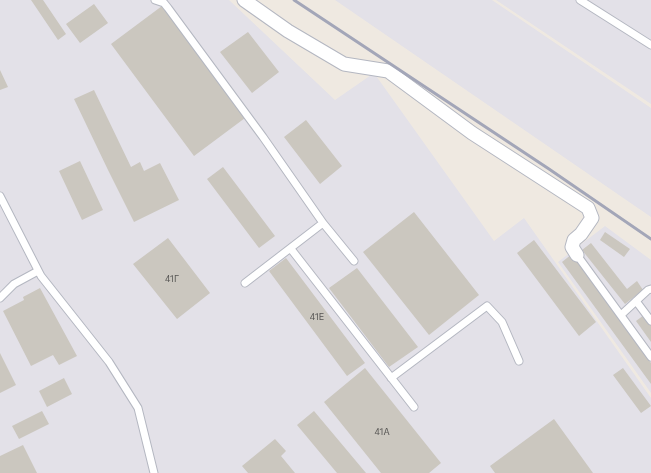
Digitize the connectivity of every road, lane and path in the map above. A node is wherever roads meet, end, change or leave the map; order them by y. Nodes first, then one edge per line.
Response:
1 (155, 0) edge
2 (244, 0) edge
3 (580, 0) edge
4 (651, 45) edge
5 (0, 196) edge
6 (323, 224) junction
7 (291, 248) junction
8 (577, 255) joint
9 (354, 261) dead end
10 (38, 271) junction
11 (245, 283) dead end
12 (651, 289) edge
13 (0, 298) edge
14 (636, 301) junction
15 (621, 315) junction
16 (651, 321) edge
17 (651, 356) edge
18 (519, 361) dead end
19 (391, 378) junction
20 (414, 407) dead end
21 (154, 473) edge

1 - 6 lane
2 - 8 street
3 - 4 lane
5 - 10 lane
6 - 7 lane
6 - 9 lane
7 - 11 lane
7 - 19 lane
8 - 15 lane
10 - 13 lane
10 - 21 lane
12 - 14 lane
14 - 15 lane
14 - 16 lane
15 - 17 lane
18 - 19 lane
19 - 20 lane

